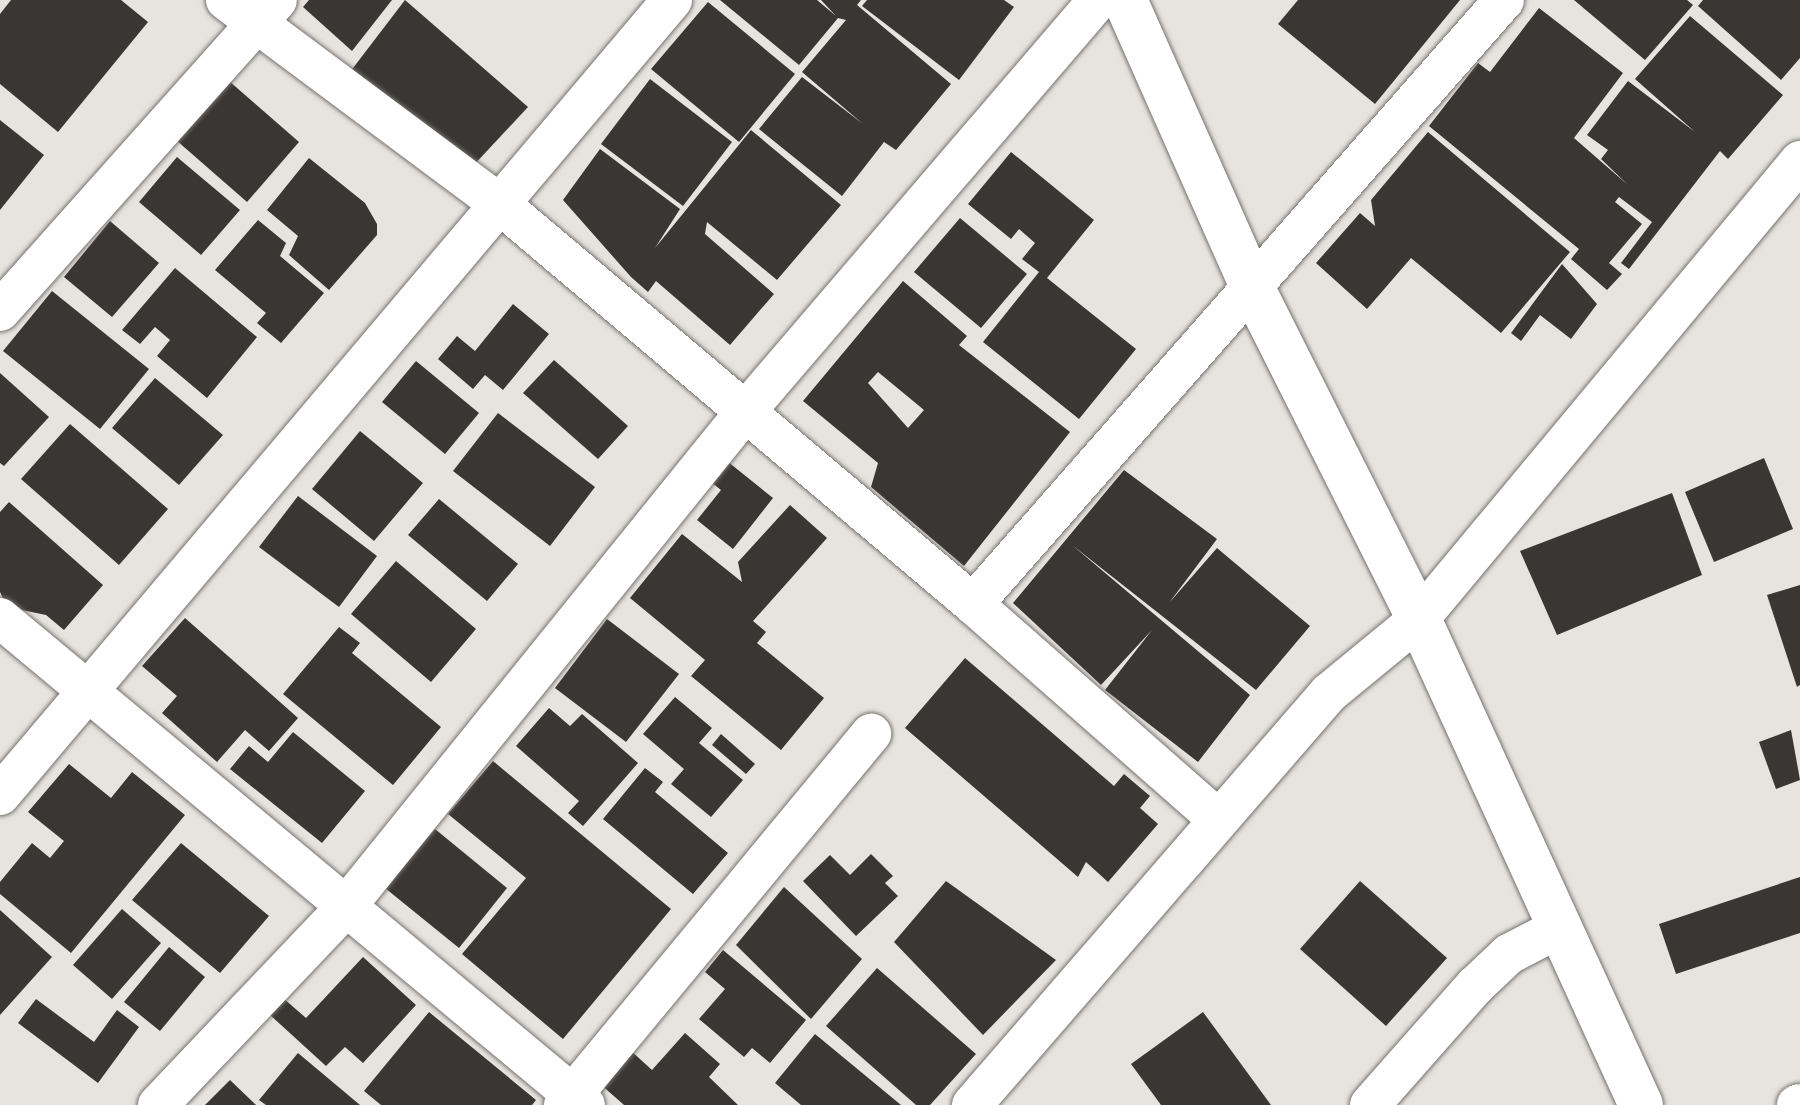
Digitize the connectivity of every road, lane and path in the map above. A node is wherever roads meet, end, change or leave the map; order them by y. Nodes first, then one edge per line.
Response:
1 (672, 0) edge
2 (1098, 0) edge
3 (1125, 0) edge
4 (1504, 0) edge
5 (253, 8) edge
6 (1800, 161) edge
7 (501, 205) junction
8 (1252, 287) junction
9 (0, 311) edge
10 (745, 412) junction
11 (973, 604) junction
12 (0, 618) edge
13 (1419, 619) junction
14 (91, 688) junction
15 (871, 734) dead end
16 (0, 795) edge
17 (1217, 818) junction
18 (344, 909) junction
19 (1561, 927) junction
20 (574, 1101) edge
21 (158, 1105) edge
22 (972, 1105) edge
23 (1370, 1105) edge
24 (1641, 1105) edge

1 - 7 street
2 - 10 street
3 - 8 street
4 - 8 street
5 - 7 street
5 - 9 street
6 - 13 street
7 - 10 street
7 - 14 street
8 - 11 street
8 - 13 street
10 - 11 street
10 - 18 street
11 - 17 street
12 - 14 street
13 - 17 street
13 - 19 street
14 - 16 street
14 - 18 street
15 - 20 street
17 - 22 street
18 - 20 street
18 - 21 street
19 - 23 street
19 - 24 street

